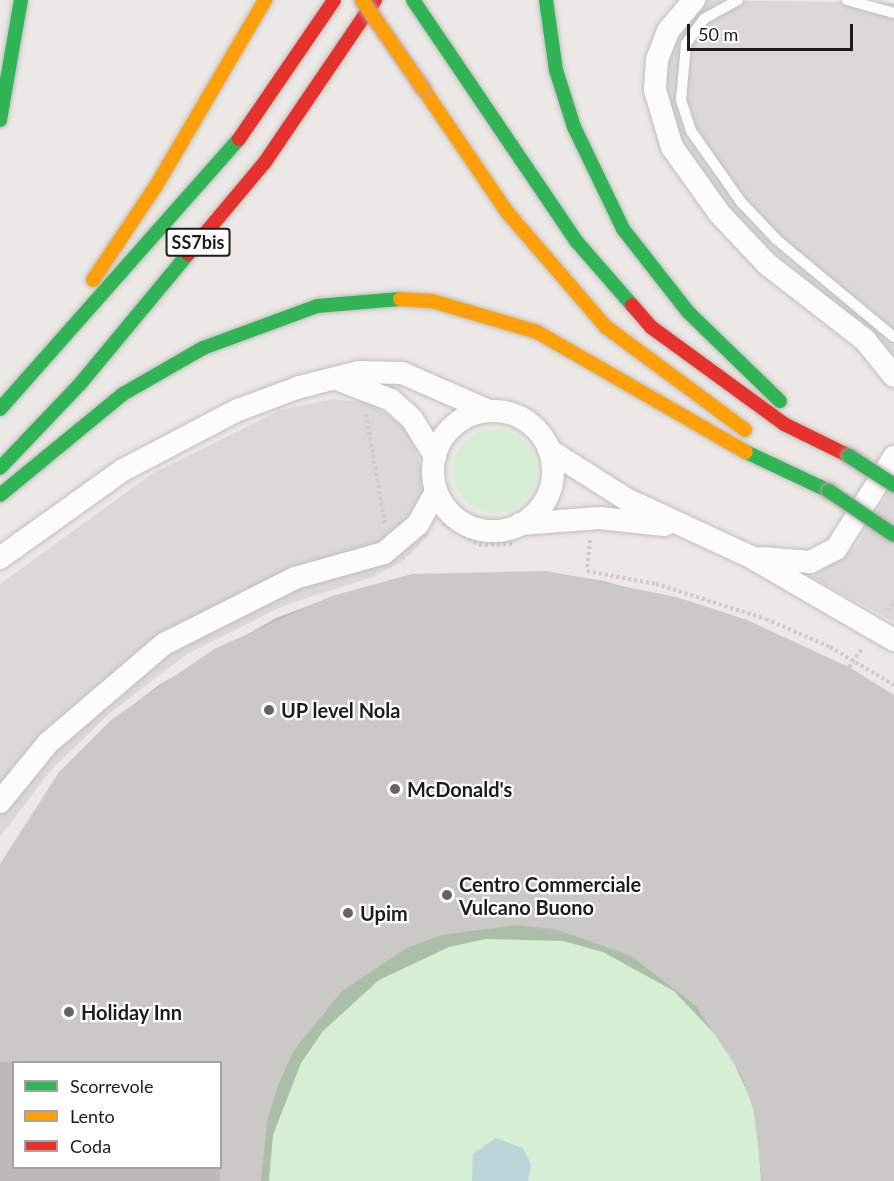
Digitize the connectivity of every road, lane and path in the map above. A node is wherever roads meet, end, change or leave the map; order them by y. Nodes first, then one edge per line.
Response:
1 (21, 0) edge
2 (265, 0) edge
3 (334, 0) edge
4 (362, 0) edge
5 (375, 0) edge
6 (413, 0) edge
7 (546, 0) edge
8 (694, 0) edge
9 (738, 0) edge
10 (847, 0) edge
11 (894, 13) edge
12 (0, 120) edge
13 (894, 337) edge
14 (894, 376) edge
15 (332, 378) junction
16 (361, 385) junction
17 (0, 404) edge
18 (0, 409) edge
19 (489, 411) junction
20 (549, 450) junction
21 (435, 456) junction
22 (849, 456) junction
23 (894, 457) edge
24 (0, 468) edge
25 (894, 485) edge
26 (829, 491) junction
27 (436, 492) junction
28 (0, 495) edge
29 (433, 524) dead end
30 (592, 529) dead end
31 (687, 529) junction
32 (521, 533) junction
33 (894, 535) edge
34 (389, 550) junction
35 (749, 556) junction
36 (0, 558) edge
37 (894, 640) edge
38 (894, 685) edge
39 (0, 802) edge

1 - 12 highway
2 - 17 highway
3 - 18 highway, SS7bis
4 - 26 highway, bridge
5 - 24 highway, SS7bis
6 - 22 highway
7 - 22 highway
8 - 14 street
9 - 13 lane
10 - 11 lane
15 - 16 street
15 - 19 street
15 - 36 street
16 - 21 street
16 - 34 path
19 - 20 street
19 - 21 street
20 - 31 street
20 - 32 street
21 - 27 street
22 - 25 highway, bridge
23 - 35 street
26 - 28 highway
26 - 33 highway, bridge
27 - 32 street
27 - 34 street
29 - 32 path
30 - 38 path
31 - 32 street
31 - 35 street
34 - 39 street
35 - 37 street

